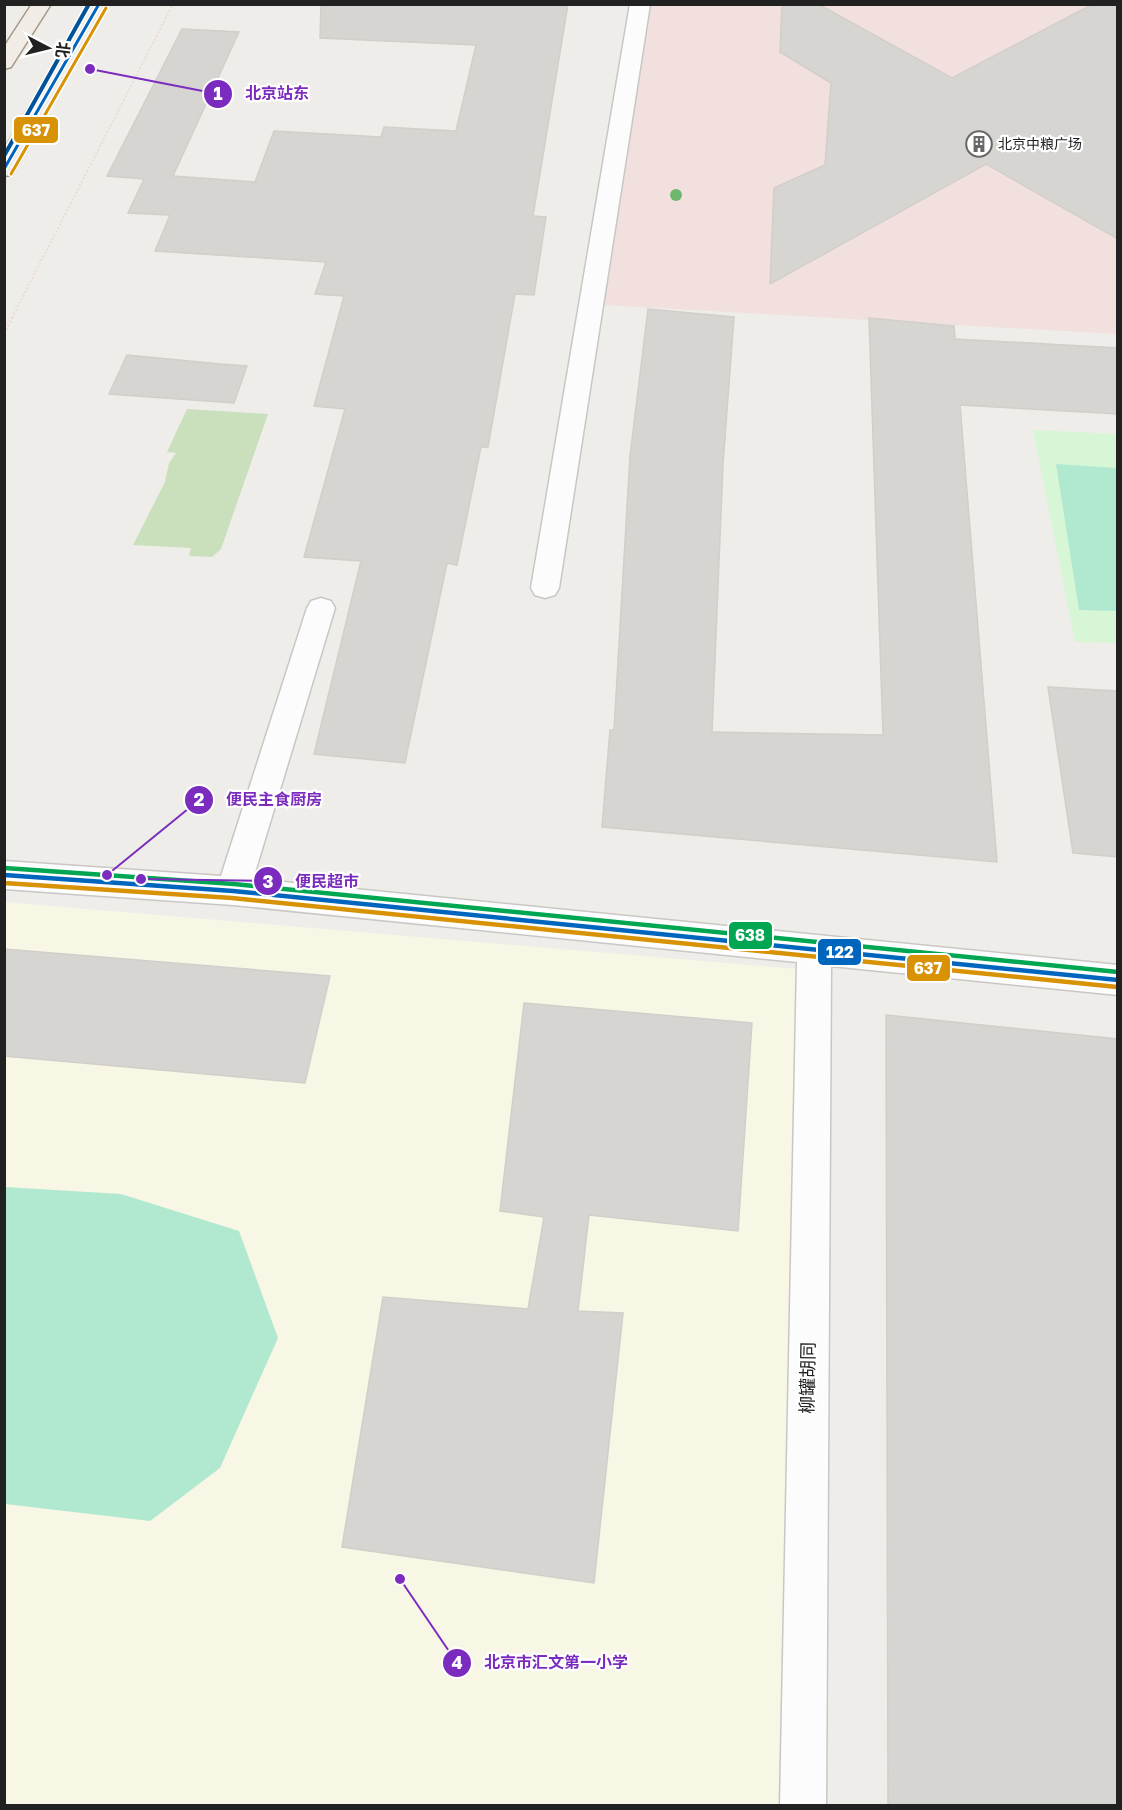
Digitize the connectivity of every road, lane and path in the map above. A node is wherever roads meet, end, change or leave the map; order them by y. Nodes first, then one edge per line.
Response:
1 (42, 4) edge
2 (99, 4) edge
3 (173, 4) edge
4 (640, 4) edge
5 (4, 63) edge
6 (4, 170) edge
7 (4, 333) edge
8 (545, 588) dead end
9 (321, 608) dead end
10 (4, 875) edge
11 (233, 891) junction
12 (813, 950) junction
13 (1118, 980) edge
14 (803, 1806) edge

1 - 5 main road
2 - 6 main road
3 - 7 path
4 - 8 street
9 - 11 street
10 - 11 street
11 - 12 street
12 - 13 street
12 - 14 street, 柳罐胡同

